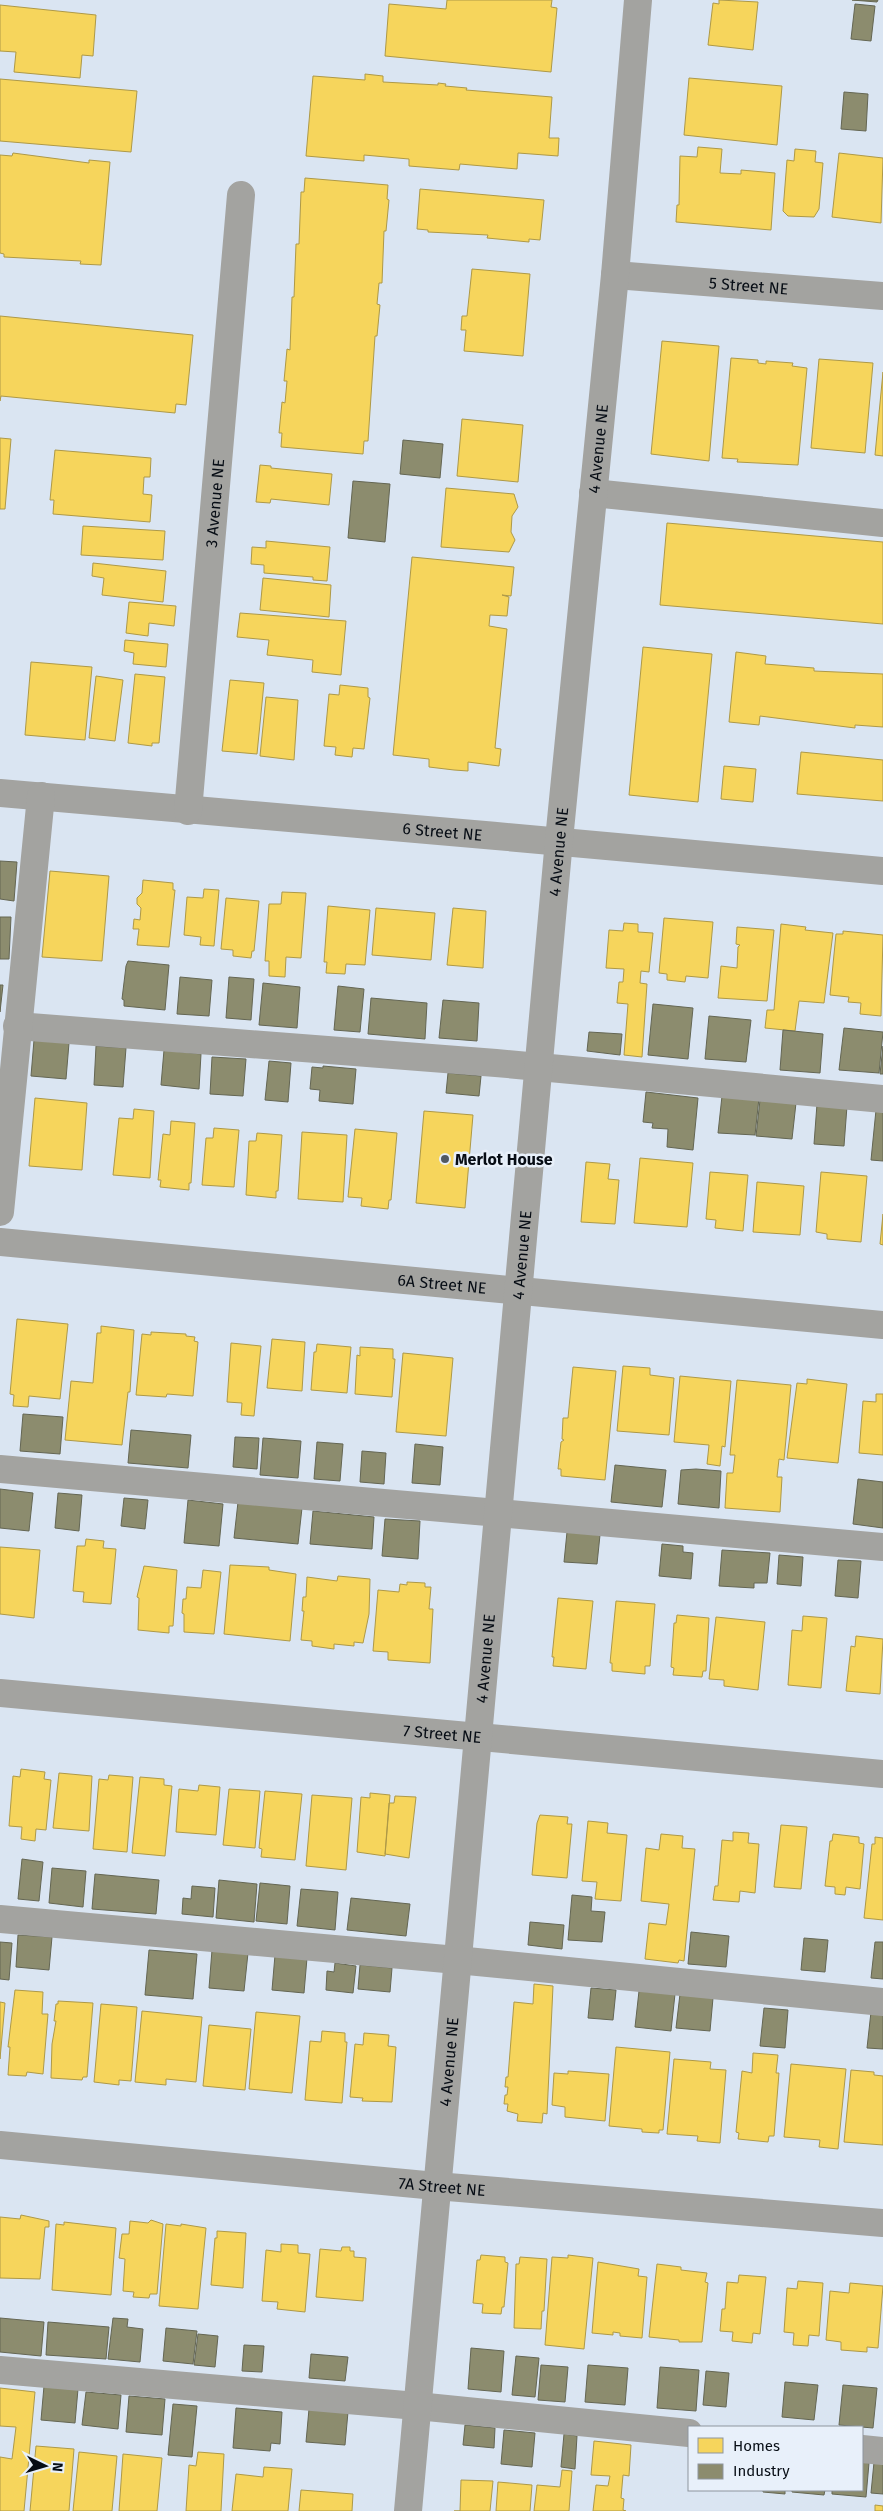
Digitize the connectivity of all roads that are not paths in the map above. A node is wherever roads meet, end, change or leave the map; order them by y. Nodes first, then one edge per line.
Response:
1 (638, 0) edge
2 (242, 195) dead end
3 (614, 275) junction
4 (883, 296) edge
5 (593, 494) junction
6 (883, 523) edge
7 (0, 793) edge
8 (41, 796) junction
9 (188, 811) junction
10 (559, 840) junction
11 (883, 871) edge
12 (17, 1026) junction
13 (538, 1067) junction
14 (883, 1099) edge
15 (0, 1212) edge
16 (0, 1242) edge
17 (519, 1290) junction
18 (883, 1325) edge
19 (0, 1469) edge
20 (497, 1511) junction
21 (883, 1546) edge
22 (0, 1693) edge
23 (477, 1736) junction
24 (883, 1774) edge
25 (0, 1919) edge
26 (458, 1960) junction
27 (883, 2002) edge
28 (0, 2145) edge
29 (436, 2186) junction
30 (883, 2223) edge
31 (0, 2370) edge
32 (417, 2406) junction
33 (688, 2432) edge
34 (863, 2449) edge
35 (883, 2451) edge
36 (408, 2511) edge

1 - 3 street, 4 Avenue NE
2 - 9 street, 3 Avenue NE
3 - 4 street, 5 Street NE
3 - 5 street, 4 Avenue NE
5 - 6 street
5 - 10 street, 4 Avenue NE
7 - 8 street, 6 Street NE
8 - 9 street, 6 Street NE
8 - 12 street
9 - 10 street, 6 Street NE
10 - 11 street, 6 Street NE
10 - 13 street, 4 Avenue NE
12 - 13 street
12 - 15 street
13 - 14 street
13 - 17 street, 4 Avenue NE
16 - 17 street, 6A Street NE
17 - 18 street, 6A Street NE
17 - 20 street, 4 Avenue NE
19 - 20 street
20 - 21 street
20 - 23 street, 4 Avenue NE
22 - 23 street, 7 Street NE
23 - 24 street, 7 Street NE
23 - 26 street, 4 Avenue NE
25 - 26 street
26 - 27 street
26 - 29 street, 4 Avenue NE
28 - 29 street, 7A Street NE
29 - 30 street, 7A Street NE
29 - 32 street, 4 Avenue NE
31 - 32 street
32 - 33 street
32 - 36 street, 4 Avenue NE
34 - 35 street

